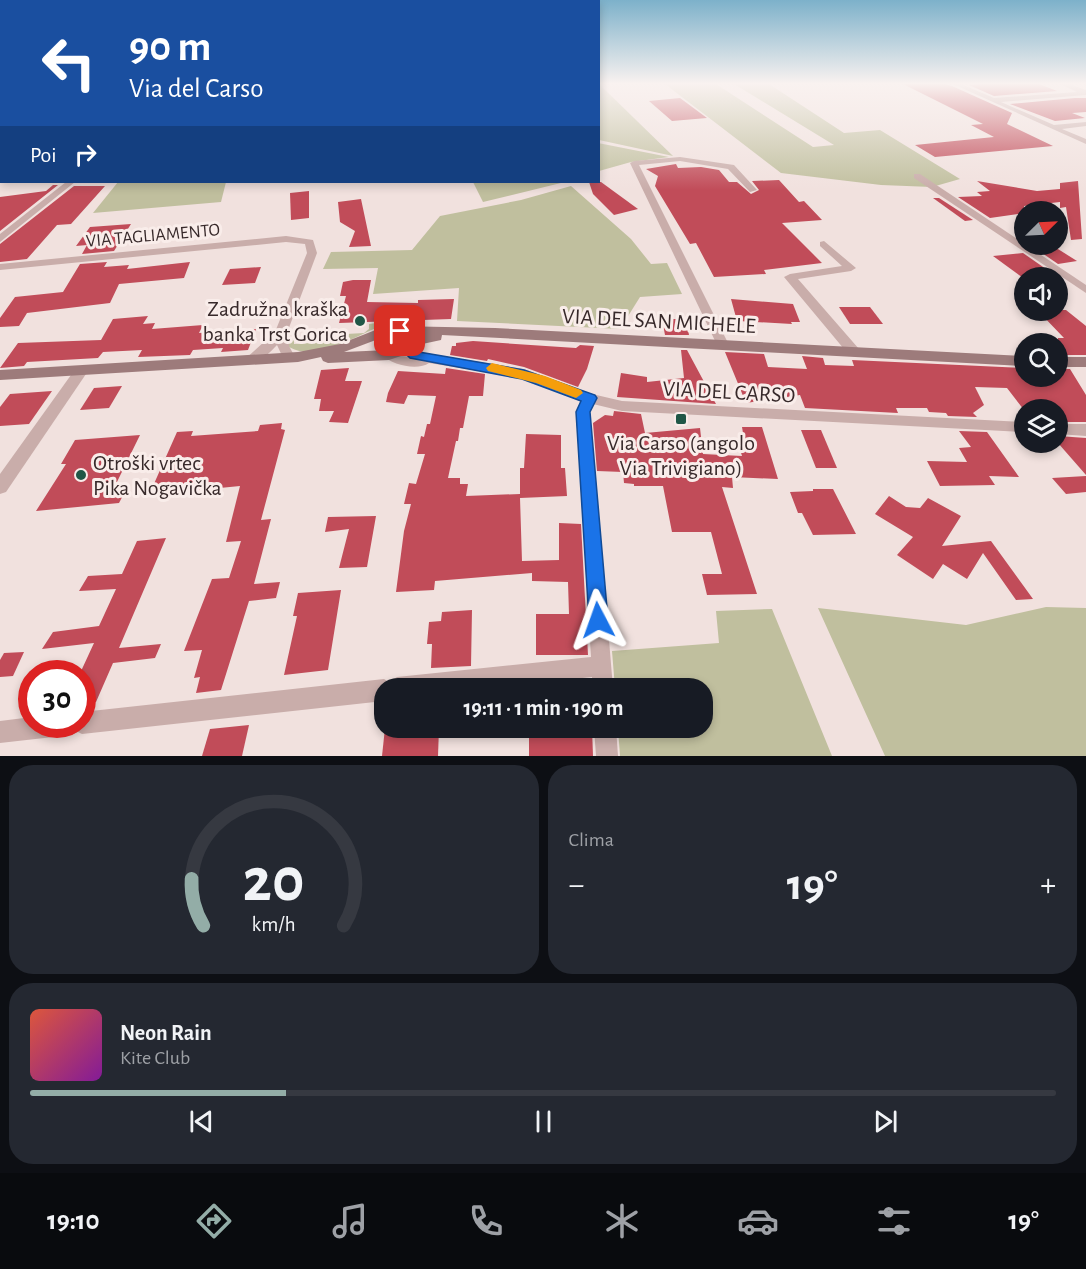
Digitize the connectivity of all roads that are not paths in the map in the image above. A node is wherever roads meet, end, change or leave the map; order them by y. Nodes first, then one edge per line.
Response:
1 (1036, 119) edge
2 (1086, 124) edge
3 (1053, 127) junction
4 (1086, 142) edge
5 (917, 176) dead end
6 (70, 183) edge
7 (753, 190) dead end
8 (0, 238) edge
9 (824, 244) dead end
10 (0, 267) edge
11 (1086, 290) edge
12 (281, 333) junction
13 (371, 339) junction
14 (405, 341) junction
15 (723, 345) junction
16 (854, 352) junction
17 (383, 355) junction
18 (293, 357) junction
19 (251, 360) junction
20 (1014, 360) edge
21 (437, 361) junction
22 (1068, 362) edge
23 (1086, 362) edge
24 (81, 371) junction
25 (0, 375) edge
26 (590, 398) junction
27 (1014, 426) edge
28 (1068, 429) edge
29 (1086, 430) edge
30 (0, 487) edge
31 (602, 666) junction
32 (490, 678) edge
33 (603, 678) edge
34 (374, 691) edge
35 (96, 721) edge
36 (18, 730) edge
37 (0, 732) edge
38 (606, 738) edge
39 (607, 756) edge

1 - 3 street
2 - 3 street
3 - 4 street
5 - 11 street
6 - 8 street
7 - 15 street
9 - 16 street
10 - 12 street, VIA TAGLIAMENTO
12 - 18 street
12 - 19 street
13 - 14 main road, VIA DEL SAN MICHELE
13 - 17 main road
13 - 18 main road, VIA DEL SAN MICHELE
14 - 15 main road, VIA DEL SAN MICHELE
14 - 17 main road, VIA DEL SAN MICHELE
14 - 21 street, VIA DEL CARSO
15 - 16 main road, VIA DEL SAN MICHELE
16 - 20 main road, VIA DEL SAN MICHELE
17 - 18 main road, VIA DEL SAN MICHELE
17 - 21 street, VIA DEL CARSO
18 - 19 main road, VIA DEL SAN MICHELE
19 - 24 main road, VIA DEL SAN MICHELE
21 - 26 street, VIA DEL CARSO
22 - 23 main road
24 - 25 main road, VIA DEL SAN MICHELE
24 - 30 street
26 - 27 street, VIA DEL CARSO
26 - 31 street
28 - 29 street
31 - 32 street
31 - 33 street
34 - 35 street
36 - 37 street
38 - 39 street

